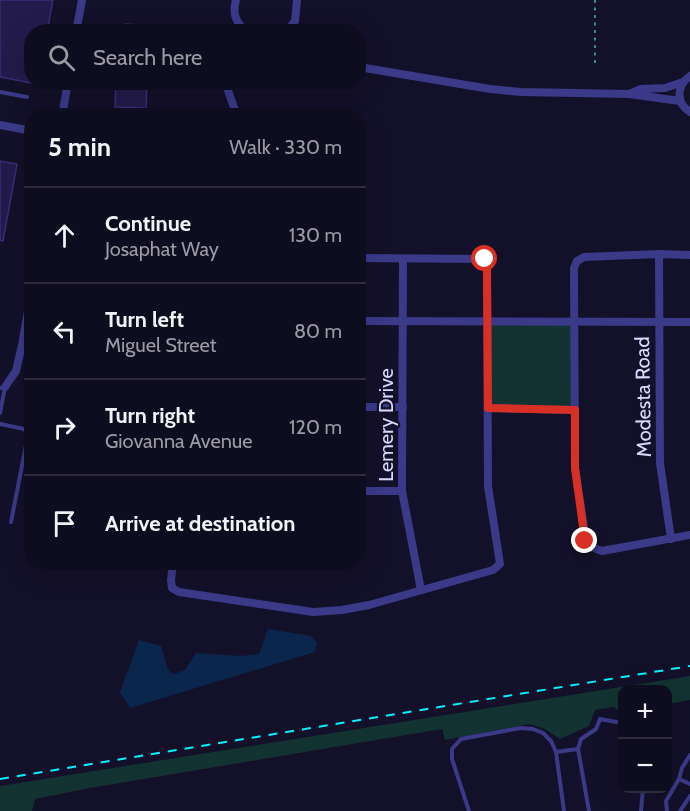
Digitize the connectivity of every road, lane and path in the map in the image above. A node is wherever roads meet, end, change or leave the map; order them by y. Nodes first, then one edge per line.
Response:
1 (82, 0) edge
2 (236, 0) edge
3 (297, 0) edge
4 (595, 0) edge
5 (236, 21) junction
6 (78, 24) edge
7 (237, 24) edge
8 (238, 24) edge
9 (293, 24) edge
10 (595, 63) dead end
11 (366, 68) edge
12 (688, 77) edge
13 (67, 90) edge
14 (228, 90) edge
15 (0, 92) edge
16 (629, 94) junction
17 (27, 97) dead end
18 (680, 101) junction
19 (63, 108) edge
20 (234, 108) edge
21 (690, 112) edge
22 (0, 125) edge
23 (24, 130) edge
24 (659, 254) junction
25 (690, 255) edge
26 (366, 258) edge
27 (403, 259) junction
28 (366, 321) edge
29 (403, 321) junction
30 (486, 322) junction
31 (574, 322) junction
32 (659, 322) junction
33 (690, 322) edge
34 (24, 334) edge
35 (2, 387) edge
36 (366, 407) edge
37 (403, 407) junction
38 (488, 408) junction
39 (575, 410) junction
40 (0, 413) edge
41 (0, 424) edge
42 (24, 429) edge
43 (24, 455) edge
44 (366, 491) edge
45 (402, 491) junction
46 (11, 522) dead end
47 (690, 535) edge
48 (671, 539) junction
49 (172, 570) edge
50 (421, 590) junction
51 (618, 722) edge
52 (579, 749) junction
53 (556, 752) junction
54 (690, 755) edge
55 (679, 779) junction
56 (690, 784) edge
57 (643, 793) edge
58 (690, 796) edge
59 (469, 811) edge
60 (564, 811) edge
61 (589, 811) edge
62 (641, 811) edge
63 (667, 811) edge
64 (680, 811) edge

1 - 6 street
2 - 5 street
3 - 9 street
4 - 10 path
5 - 7 lane
5 - 8 street
11 - 16 street
12 - 16 street
12 - 18 street
13 - 19 street
14 - 20 street
15 - 17 lane
16 - 18 street
18 - 21 street
22 - 23 street
24 - 25 street
24 - 31 street
24 - 32 street, Modesta Road
26 - 27 street
27 - 29 street, Lemery Drive
27 - 30 street
28 - 29 street
29 - 30 street
29 - 37 street, Lemery Drive
30 - 31 street
30 - 38 street
31 - 32 street
31 - 39 street
32 - 33 street
32 - 48 street, Modesta Road
34 - 35 street
35 - 40 lane
36 - 37 street
37 - 45 street, Lemery Drive
38 - 39 street
38 - 50 street
39 - 48 street
41 - 42 lane
43 - 46 lane
44 - 45 street
45 - 50 street, Lemery Drive
47 - 48 street
49 - 50 street
51 - 52 lane
52 - 53 lane
52 - 61 lane
53 - 59 lane
53 - 60 lane
54 - 55 lane
55 - 56 lane
55 - 63 lane
57 - 62 lane
58 - 64 lane

